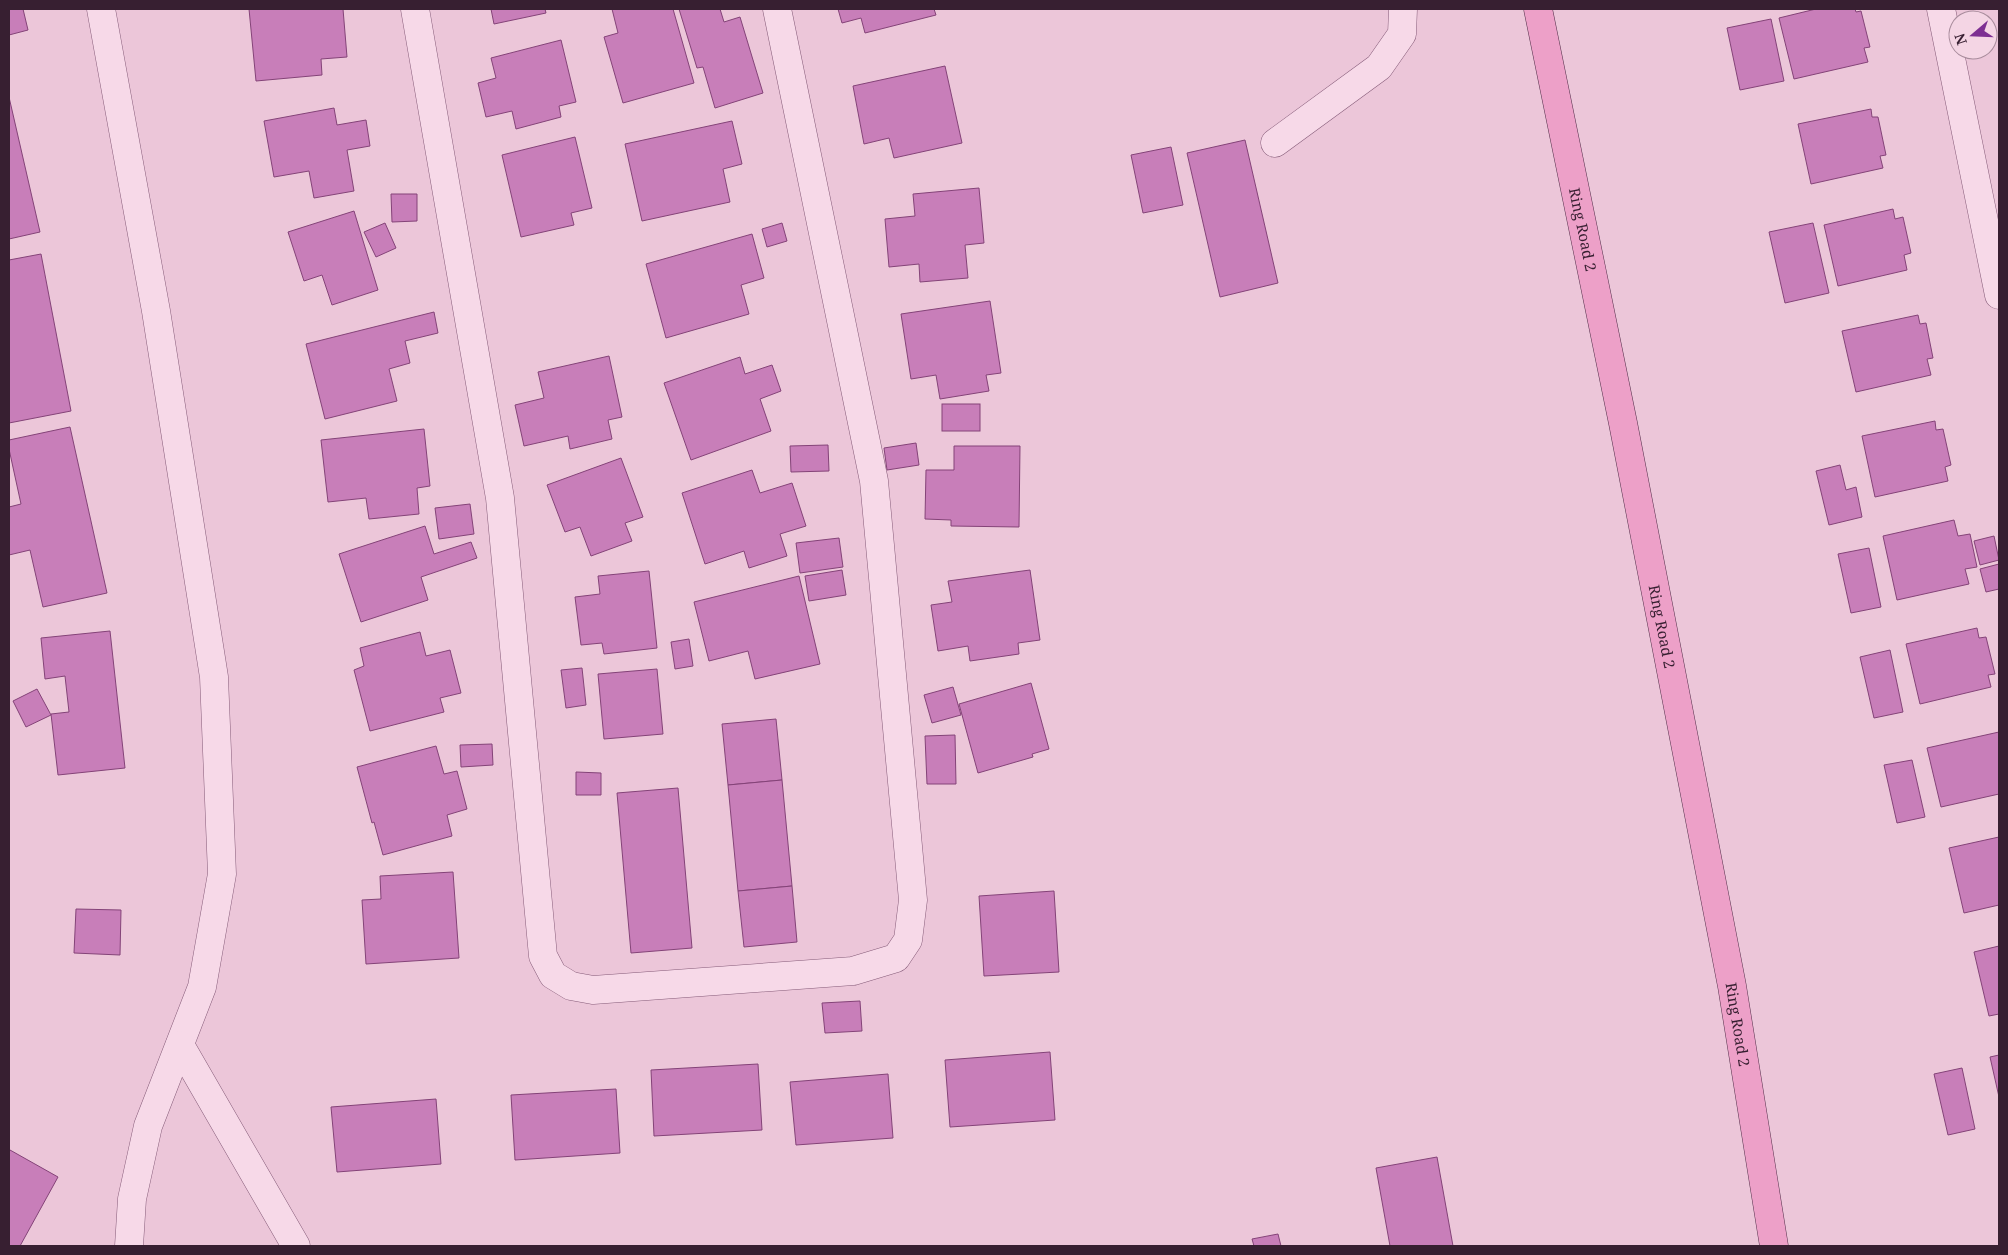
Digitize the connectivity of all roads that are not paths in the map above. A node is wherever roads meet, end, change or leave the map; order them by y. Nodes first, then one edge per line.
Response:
1 (101, 9) edge
2 (415, 9) edge
3 (777, 9) edge
4 (1404, 9) edge
5 (1538, 9) edge
6 (1941, 9) edge
7 (1275, 143) dead end
8 (1999, 295) edge
9 (180, 1045) junction
10 (129, 1246) edge
11 (296, 1246) edge
12 (1774, 1246) edge

1 - 9 street
2 - 3 street
4 - 7 street
5 - 12 main road, Ring Road 2
6 - 8 street
9 - 10 street
9 - 11 street

